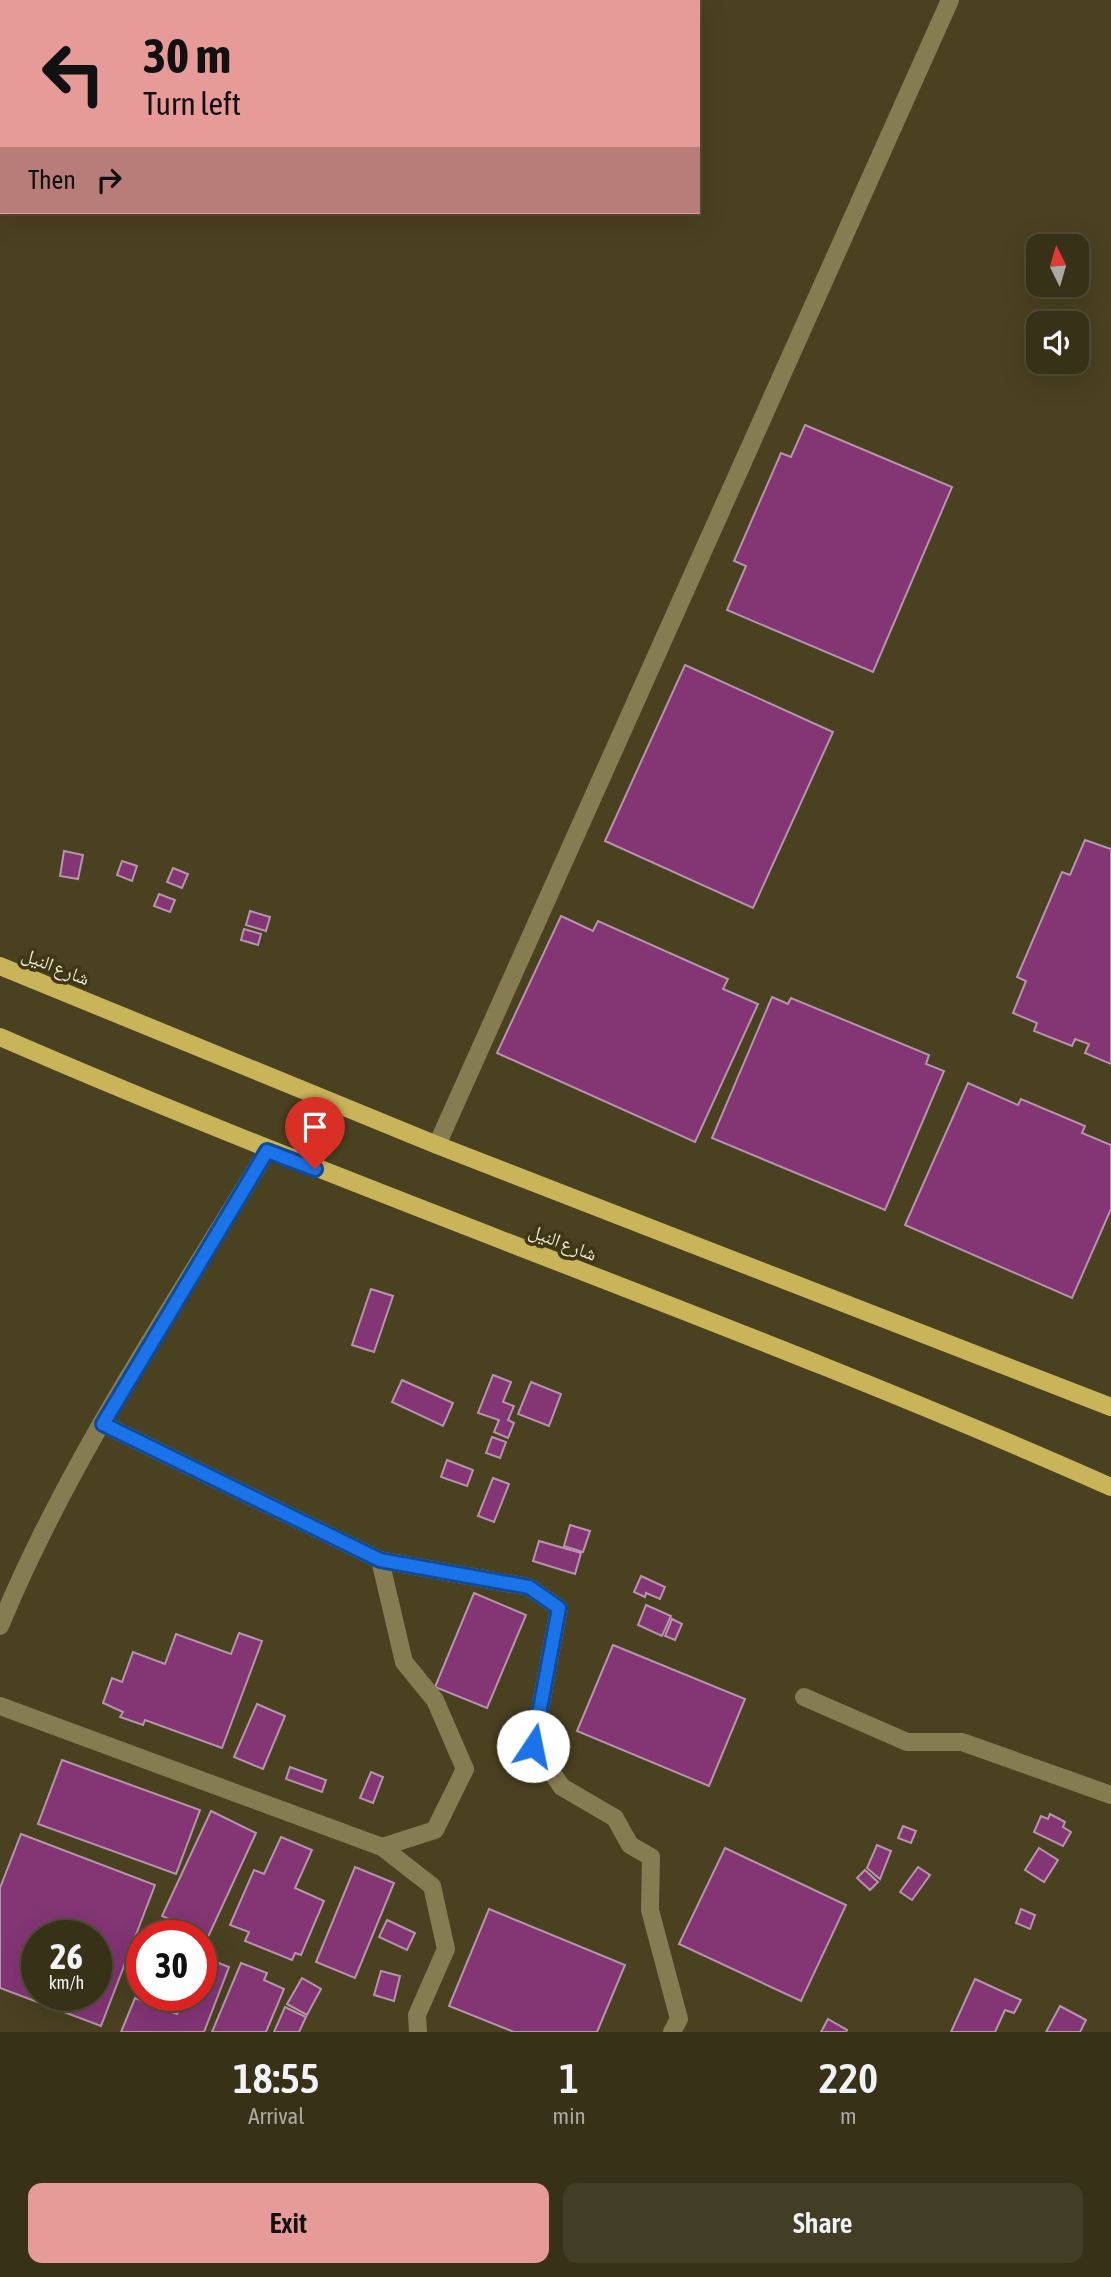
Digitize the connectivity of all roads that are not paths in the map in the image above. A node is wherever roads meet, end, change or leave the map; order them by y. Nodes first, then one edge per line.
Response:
1 (950, 0) edge
2 (0, 965) edge
3 (0, 1037) edge
4 (437, 1145) junction
5 (267, 1151) junction
6 (1111, 1407) edge
7 (103, 1424) junction
8 (1111, 1487) edge
9 (380, 1560) junction
10 (0, 1626) edge
11 (804, 1697) dead end
12 (0, 1706) edge
13 (1111, 1795) edge
14 (382, 1847) junction
15 (418, 2032) edge
16 (672, 2032) edge

1 - 4 street
2 - 4 main road, شارع النيل
3 - 5 main road, شارع النيل
4 - 6 main road, شارع النيل
5 - 7 street
5 - 8 main road, شارع النيل
7 - 9 street
7 - 10 street
9 - 14 street
9 - 16 street
11 - 13 street
12 - 14 street
14 - 15 street

